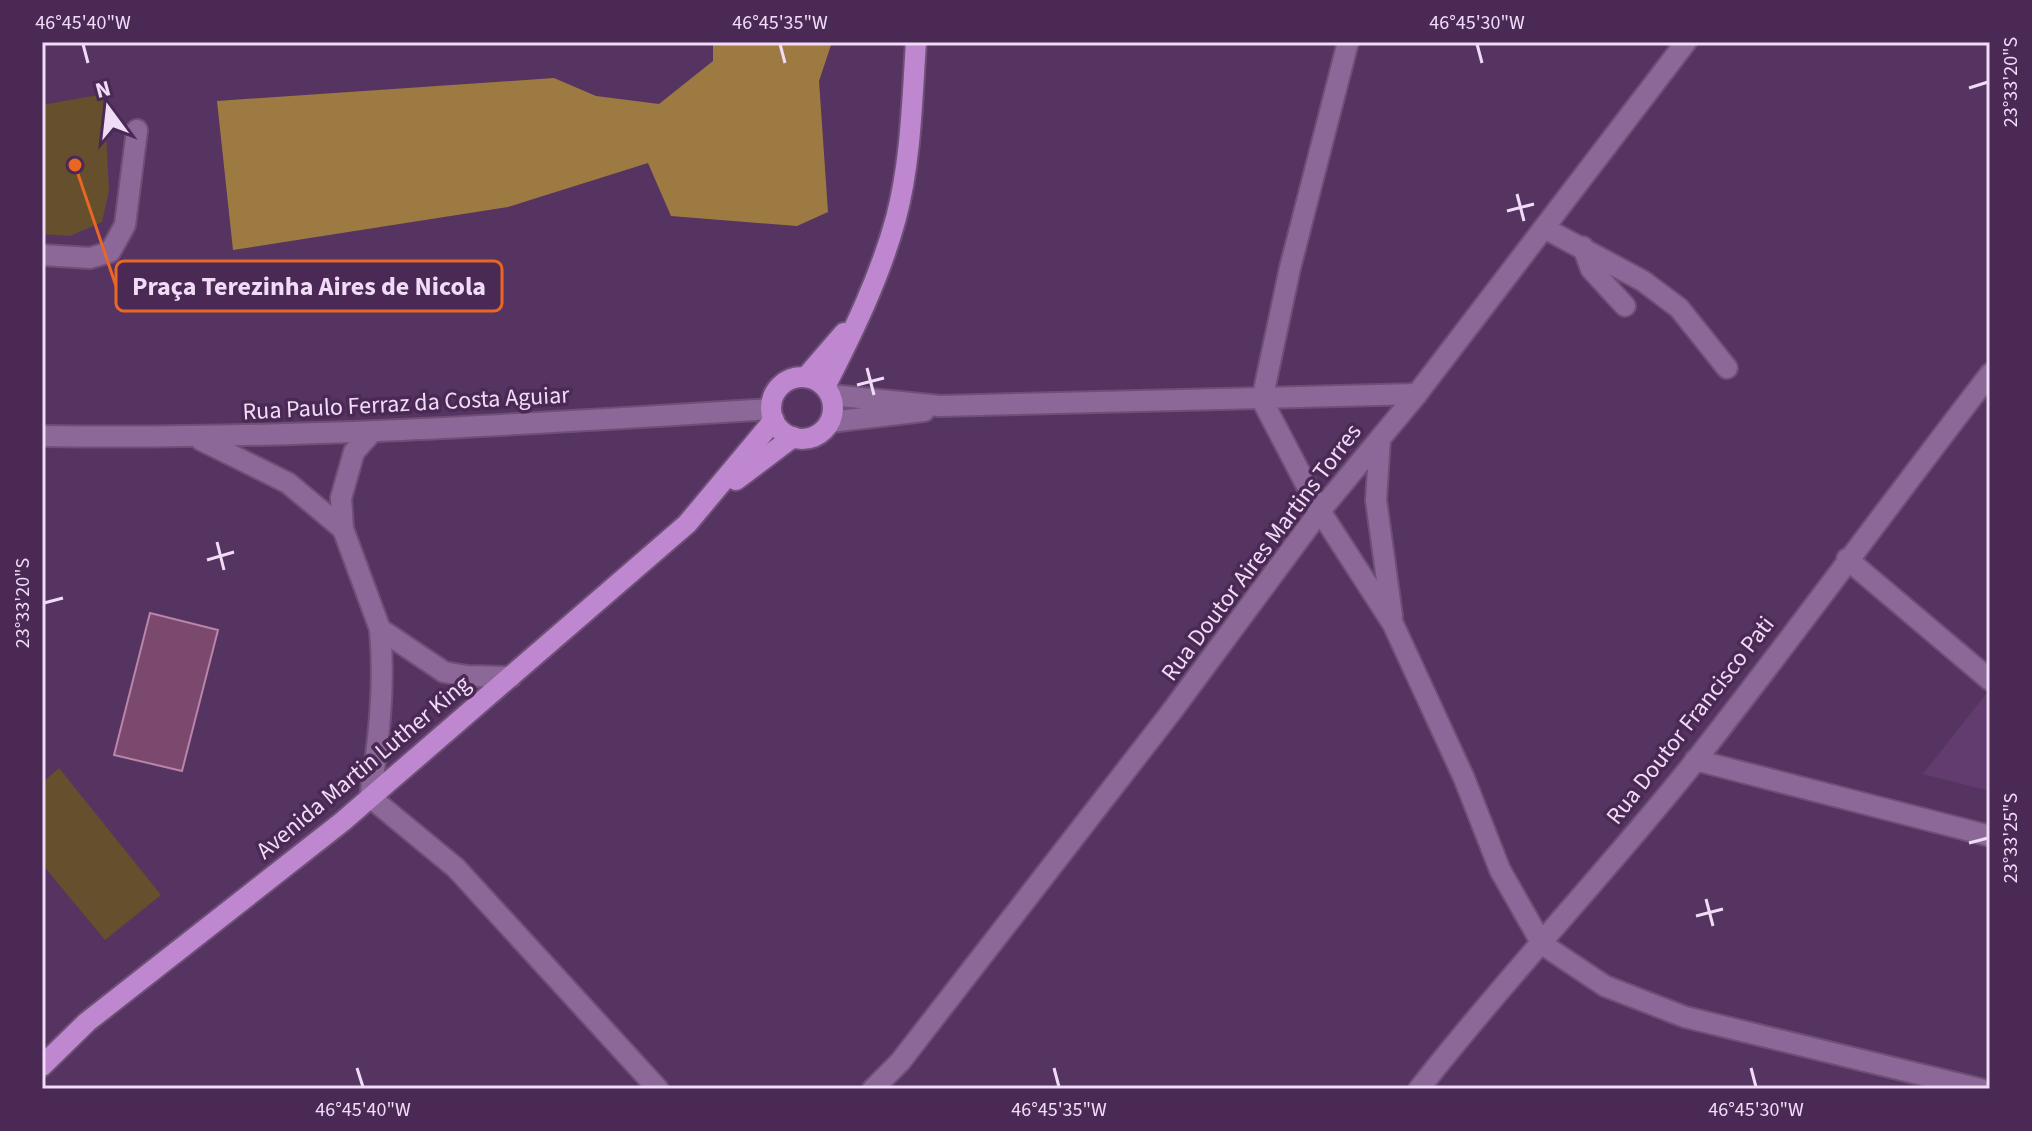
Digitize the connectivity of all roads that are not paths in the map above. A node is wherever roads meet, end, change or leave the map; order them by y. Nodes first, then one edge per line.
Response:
1 (916, 42) edge
2 (1348, 42) edge
3 (1686, 42) edge
4 (137, 130) dead end
5 (1544, 228) junction
6 (1583, 247) junction
7 (42, 255) edge
8 (1625, 306) dead end
9 (865, 308) junction
10 (1727, 368) dead end
11 (1990, 374) edge
12 (806, 377) junction
13 (828, 391) junction
14 (1417, 394) junction
15 (1262, 400) junction
16 (940, 406) junction
17 (773, 414) junction
18 (830, 422) junction
19 (370, 434) junction
20 (42, 436) edge
21 (793, 437) junction
22 (198, 439) junction
23 (1380, 439) junction
24 (711, 499) junction
25 (1320, 511) junction
26 (343, 529) junction
27 (1847, 559) junction
28 (1393, 624) junction
29 (380, 629) junction
30 (511, 677) junction
31 (1990, 680) edge
32 (1695, 760) junction
33 (370, 797) junction
34 (1990, 836) edge
35 (1542, 944) junction
36 (42, 1066) edge
37 (658, 1089) edge
38 (873, 1089) edge
39 (1419, 1089) edge
40 (1980, 1089) edge

1 - 9 main road
2 - 15 street
3 - 5 street, Rua Doutor Aires Martins Torres
4 - 7 street
5 - 6 street
5 - 14 street, Rua Doutor Aires Martins Torres
6 - 8 street
6 - 10 street
9 - 12 main road
9 - 13 main road
11 - 27 street, Rua Doutor Francisco Pati
12 - 13 main road
12 - 17 main road
13 - 16 street
13 - 18 main road
14 - 15 street
14 - 23 street, Rua Doutor Aires Martins Torres
15 - 16 street
15 - 25 street
16 - 18 street
17 - 19 street, Rua Paulo Ferraz da Costa Aguiar
17 - 21 main road
17 - 24 main road, Avenida Martin Luther King
18 - 21 main road
19 - 22 street, Rua Paulo Ferraz da Costa Aguiar
19 - 26 street
20 - 22 street, Rua Paulo Ferraz da Costa Aguiar
21 - 24 main road, Avenida Martin Luther King
22 - 26 street
23 - 25 street, Rua Doutor Aires Martins Torres
23 - 28 street
24 - 30 main road, Avenida Martin Luther King
25 - 28 street
25 - 38 street, Rua Doutor Aires Martins Torres
26 - 29 street
27 - 31 street
27 - 32 street, Rua Doutor Francisco Pati
28 - 35 street
29 - 30 street
29 - 33 street
30 - 33 main road, Avenida Martin Luther King
32 - 34 street
32 - 35 street, Rua Doutor Francisco Pati
33 - 36 main road, Avenida Martin Luther King
33 - 37 street
35 - 39 street, Rua Doutor Francisco Pati
35 - 40 street

